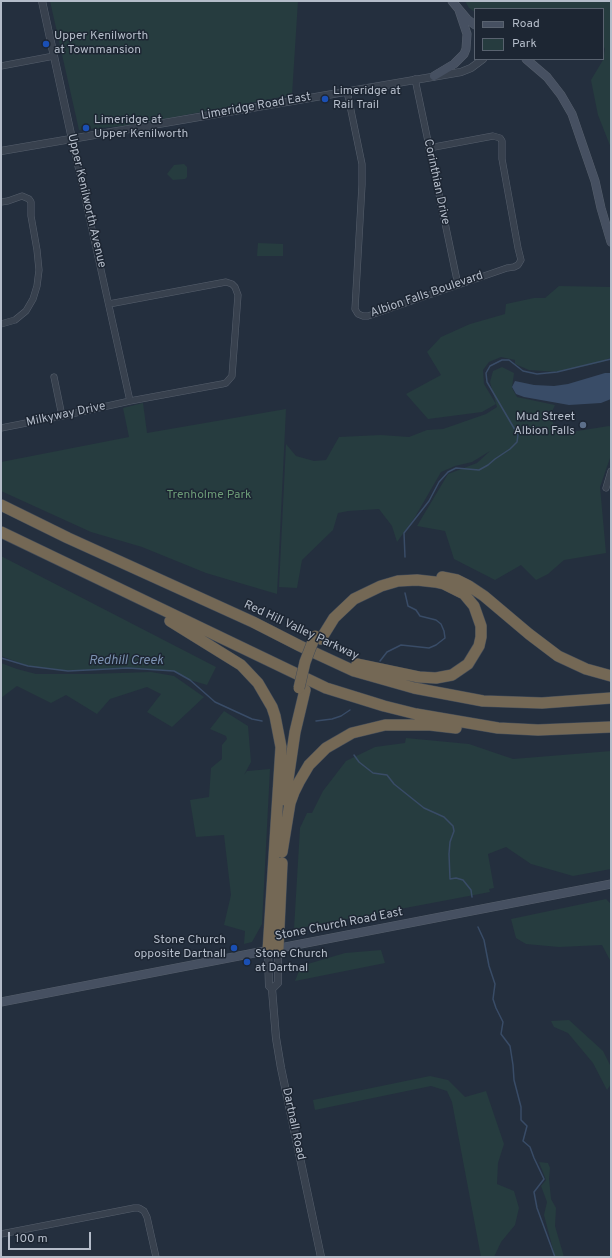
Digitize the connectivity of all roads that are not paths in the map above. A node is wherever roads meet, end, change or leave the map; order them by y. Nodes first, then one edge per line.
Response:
1 (42, 1) edge
2 (452, 1) edge
3 (459, 10) junction
4 (474, 24) edge
5 (54, 56) junction
6 (482, 60) edge
7 (527, 60) edge
8 (1, 66) edge
9 (434, 76) junction
10 (415, 79) junction
11 (347, 91) junction
12 (72, 139) junction
13 (429, 148) junction
14 (1, 151) edge
15 (1, 202) edge
16 (611, 242) edge
17 (458, 285) junction
18 (109, 304) junction
19 (1, 324) edge
20 (54, 377) dead end
21 (130, 401) junction
22 (62, 416) junction
23 (1, 428) edge
24 (611, 471) edge
25 (606, 488) dead end
26 (1, 505) edge
27 (1, 532) edge
28 (112, 585) junction
29 (318, 638) junction
30 (300, 646) junction
31 (611, 676) edge
32 (302, 689) junction
33 (611, 698) edge
34 (611, 727) edge
35 (498, 728) junction
36 (279, 791) junction
37 (282, 852) junction
38 (611, 884) edge
39 (273, 950) junction
40 (1, 1002) edge
41 (1, 1234) edge
42 (156, 1257) edge
43 (321, 1257) edge

1 - 5 street, Upper Kenilworth Avenue
2 - 3 main road
3 - 4 main road
3 - 9 main road
5 - 8 street
5 - 12 street, Upper Kenilworth Avenue
6 - 9 street, Limeridge Road East
7 - 16 main road
9 - 10 street, Limeridge Road East
10 - 11 street, Limeridge Road East
10 - 13 street, Corinthian Drive
11 - 12 street, Limeridge Road East
11 - 17 street, Albion Falls Boulevard
12 - 14 street, Limeridge Road East
12 - 18 street, Upper Kenilworth Avenue
13 - 17 street, Corinthian Drive
13 - 17 street, Albion Falls Boulevard
15 - 19 street
18 - 21 street, Upper Kenilworth Avenue
18 - 21 street, Milkyway Drive
20 - 22 street
21 - 22 street, Milkyway Drive
22 - 23 street, Milkyway Drive
24 - 25 street
26 - 30 highway, Red Hill Valley Parkway
27 - 28 highway
28 - 35 highway
28 - 36 highway
29 - 30 highway
29 - 31 highway
29 - 32 highway
30 - 33 highway, Red Hill Valley Parkway
32 - 36 highway
32 - 37 highway
34 - 35 highway
35 - 37 highway
36 - 39 highway
37 - 39 highway
38 - 39 main road, Stone Church Road East
39 - 40 main road, Stone Church Road East
39 - 43 street, Dartnall Road
41 - 42 street

